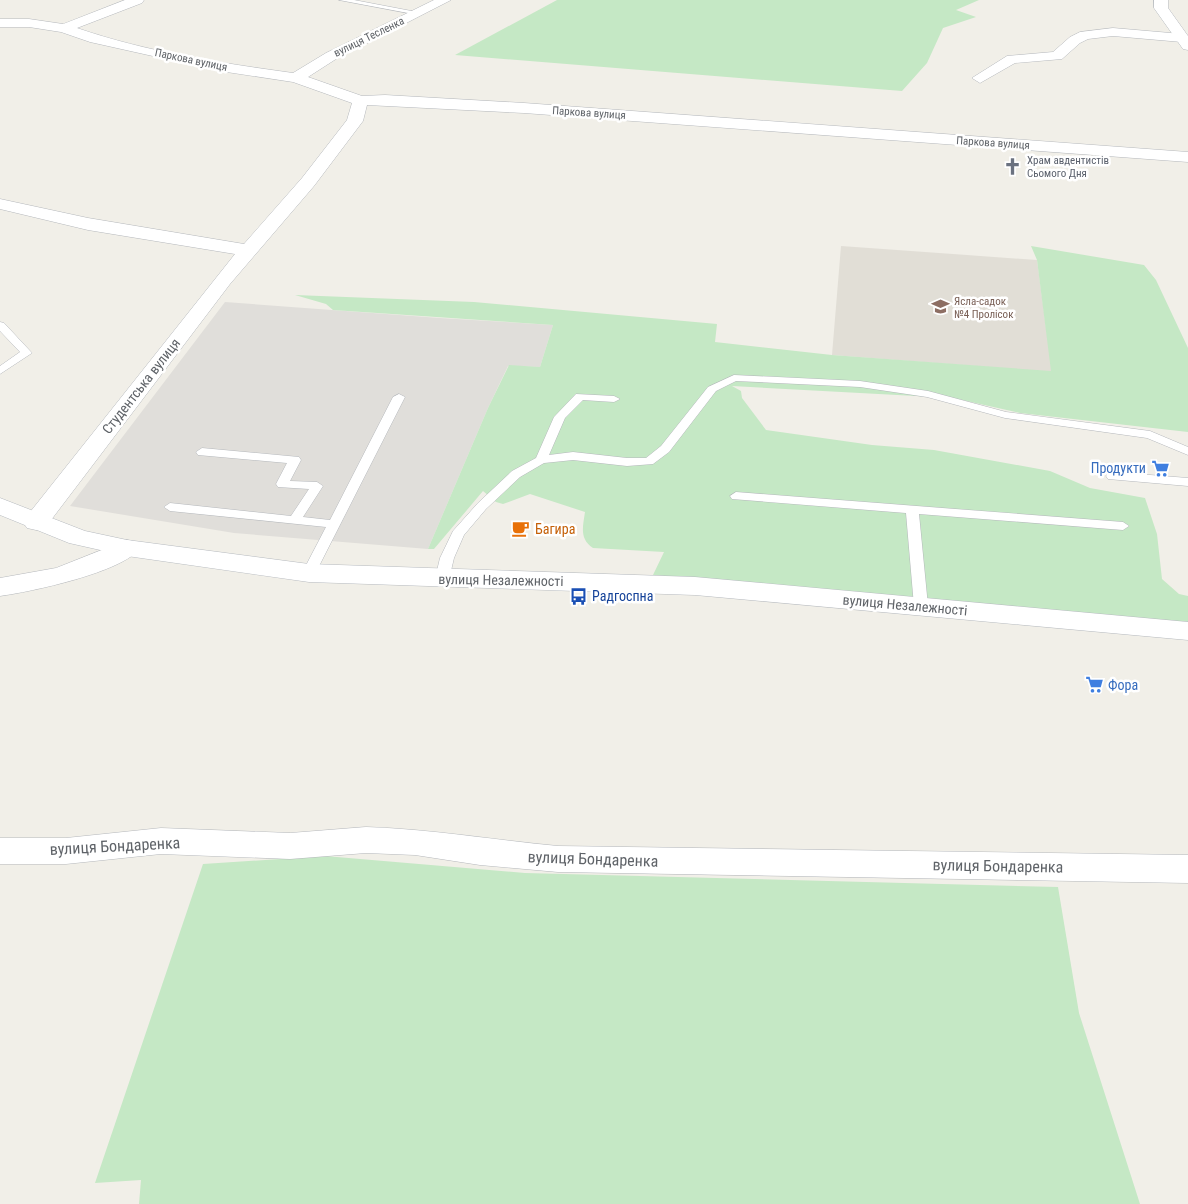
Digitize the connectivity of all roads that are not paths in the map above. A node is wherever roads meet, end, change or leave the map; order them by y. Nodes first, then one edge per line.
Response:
1 (137, 0) edge
2 (342, 0) edge
3 (444, 0) edge
4 (1161, 0) edge
5 (419, 13) junction
6 (0, 23) edge
7 (64, 28) junction
8 (1186, 37) edge
9 (296, 78) junction
10 (980, 78) dead end
11 (360, 102) junction
12 (1188, 157) edge
13 (0, 204) edge
14 (248, 250) junction
15 (0, 325) edge
16 (0, 371) edge
17 (399, 397) dead end
18 (614, 399) dead end
19 (1188, 451) edge
20 (202, 452) dead end
21 (542, 460) junction
22 (1112, 476) dead end
23 (1188, 482) edge
24 (736, 496) dead end
25 (0, 506) edge
26 (170, 507) dead end
27 (912, 510) junction
28 (295, 520) junction
29 (36, 522) junction
30 (333, 524) junction
31 (1123, 526) dead end
32 (127, 548) junction
33 (309, 573) junction
34 (442, 579) junction
35 (0, 587) edge
36 (922, 606) junction
37 (1188, 631) edge
38 (0, 851) edge
39 (1188, 869) edge

1 - 7 street
2 - 5 lane
3 - 5 street, вулиця Тесленка
4 - 8 street
5 - 9 street, вулиця Тесленка
6 - 7 street, Паркова вулиця
7 - 9 street, Паркова вулиця
8 - 10 street
9 - 11 street, Паркова вулиця
11 - 12 street, Паркова вулиця
11 - 14 street, Студентська вулиця
13 - 14 street
14 - 29 street, Студентська вулиця
15 - 16 lane
17 - 30 lane
18 - 21 lane
19 - 21 lane
20 - 28 lane
21 - 34 lane
22 - 23 lane
24 - 27 lane
25 - 29 street, вулиця Незалежності
26 - 28 lane
27 - 31 lane
27 - 36 lane
28 - 30 lane
29 - 32 street, вулиця Незалежності
30 - 33 lane
32 - 33 street, вулиця Незалежності
32 - 35 street
33 - 34 street, вулиця Незалежності
34 - 36 street, вулиця Незалежності
36 - 37 street, вулиця Незалежності
38 - 39 street, вулиця Бондаренка

